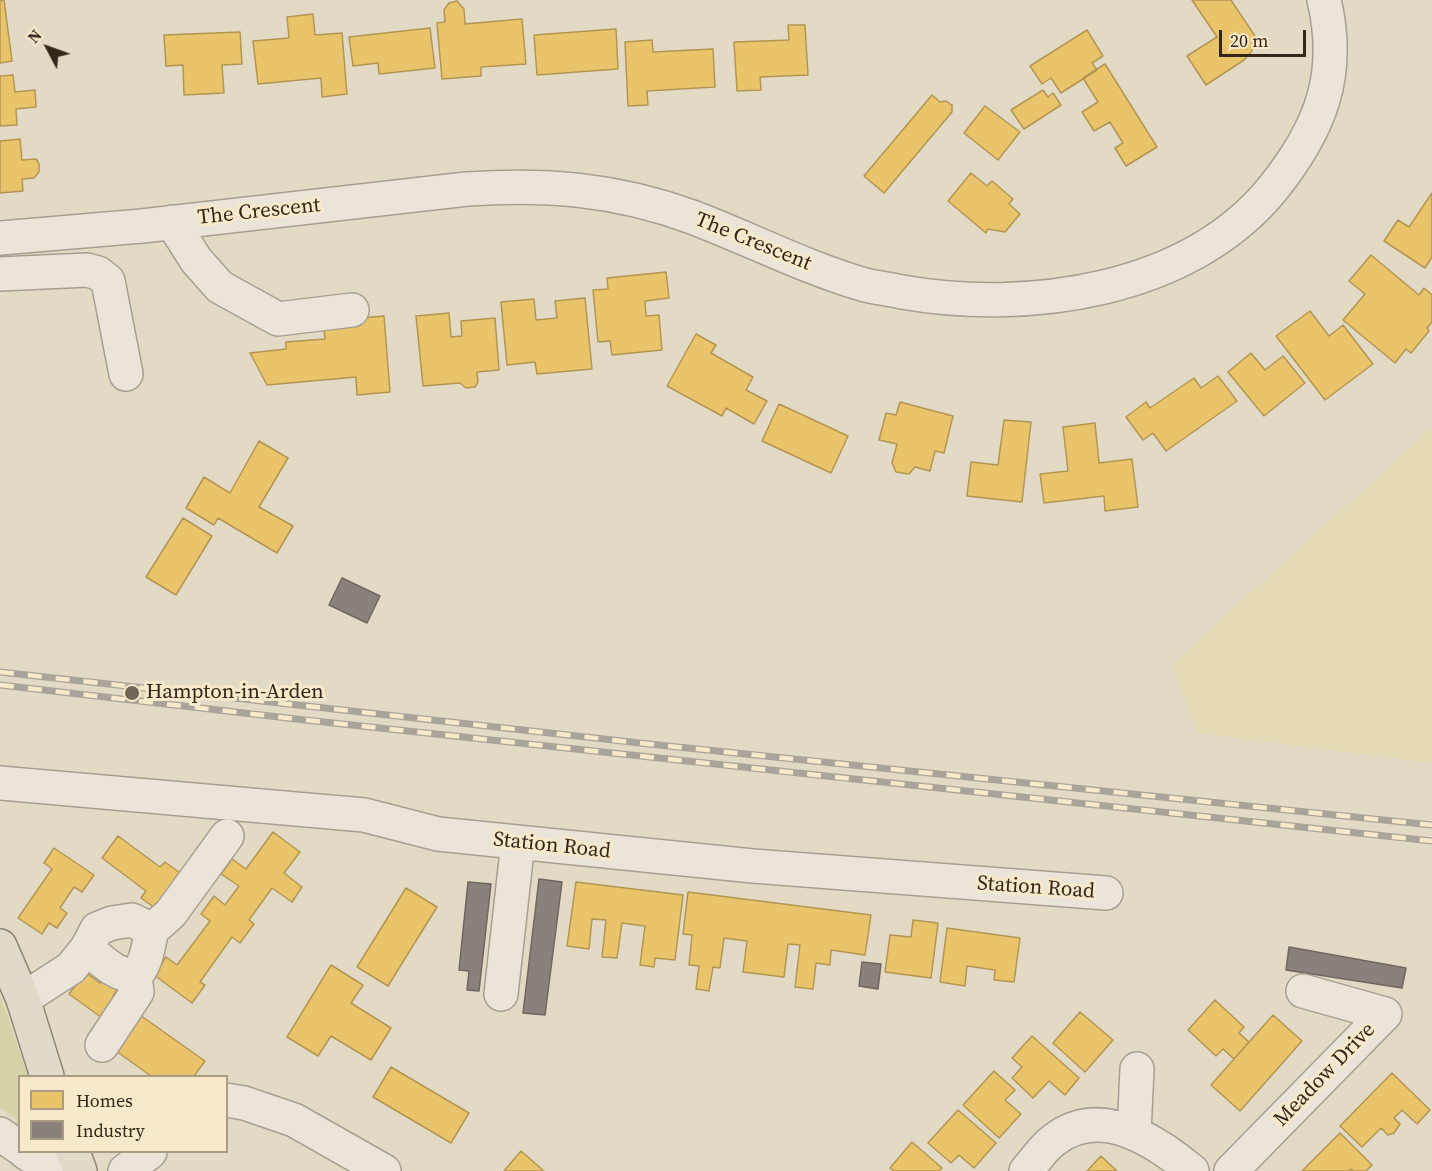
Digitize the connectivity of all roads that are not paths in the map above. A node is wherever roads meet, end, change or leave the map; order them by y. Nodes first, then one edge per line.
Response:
1 (1324, 0) edge
2 (172, 222) junction
3 (0, 237) edge
4 (0, 274) edge
5 (352, 310) dead end
6 (126, 374) dead end
7 (0, 783) edge
8 (227, 836) dead end
9 (518, 842) junction
10 (1106, 894) dead end
11 (152, 930) junction
12 (0, 946) edge
13 (87, 948) junction
14 (135, 976) junction
15 (1303, 991) dead end
16 (501, 994) dead end
17 (23, 999) junction
18 (102, 1045) dead end
19 (1137, 1069) dead end
20 (46, 1075) edge
21 (228, 1100) edge
22 (1134, 1133) junction
23 (0, 1134) edge
24 (18, 1147) edge
25 (26, 1153) edge
26 (73, 1153) edge
27 (149, 1153) edge
28 (1242, 1168) edge
29 (53, 1171) edge
30 (80, 1171) edge
31 (125, 1171) edge
32 (384, 1171) edge
33 (1026, 1171) edge
34 (1192, 1171) edge

1 - 2 street, The Crescent
2 - 3 street, The Crescent
2 - 5 street
4 - 6 street
7 - 9 street, Station Road
8 - 11 street
9 - 10 street, Station Road
9 - 16 street
11 - 13 street
11 - 14 street
12 - 17 main road
13 - 14 street
13 - 17 street
14 - 18 street
15 - 28 street, Meadow Drive
17 - 20 main road
19 - 22 street
21 - 32 street
22 - 33 street
22 - 34 street
23 - 24 street
25 - 29 street
26 - 30 main road
27 - 31 street

